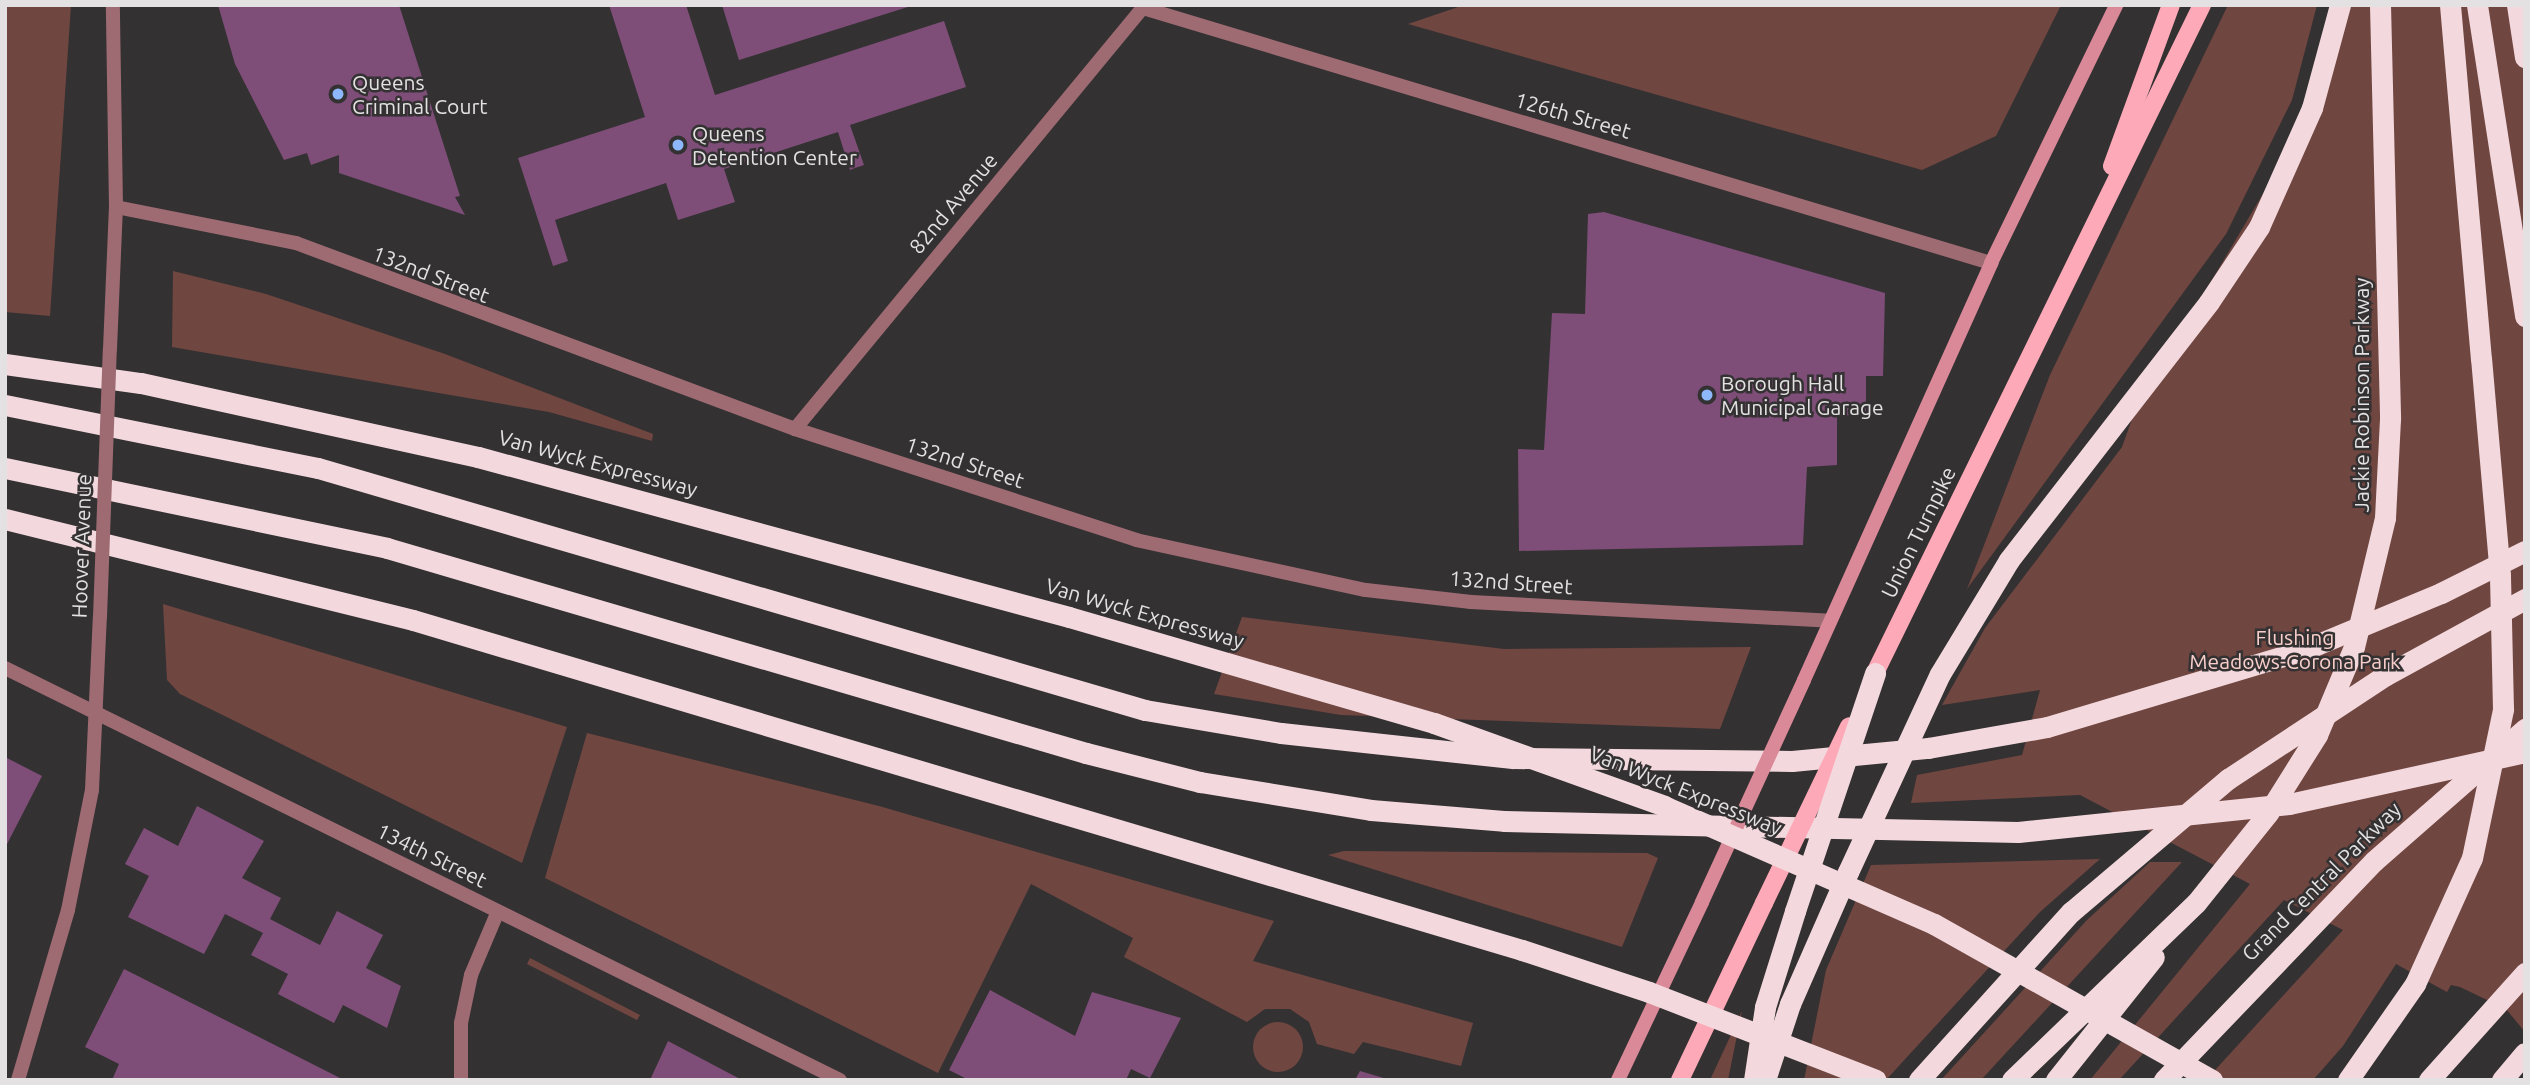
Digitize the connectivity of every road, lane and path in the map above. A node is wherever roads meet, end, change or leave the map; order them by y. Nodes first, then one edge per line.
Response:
1 (113, 5) edge
2 (2116, 5) edge
3 (2171, 5) edge
4 (2202, 5) edge
5 (2340, 5) edge
6 (2380, 5) edge
7 (2449, 5) edge
8 (2477, 5) edge
9 (2517, 5) edge
10 (1144, 7) edge
11 (2525, 58) edge
12 (116, 207) junction
13 (2096, 218) junction
14 (1990, 263) junction
15 (2525, 316) edge
16 (5, 364) edge
17 (5, 405) edge
18 (795, 429) junction
19 (5, 468) edge
20 (5, 519) edge
21 (2525, 551) edge
22 (2525, 599) edge
23 (1830, 621) junction
24 (5, 668) edge
25 (1875, 673) junction
26 (96, 714) junction
27 (2525, 729) edge
28 (2525, 752) edge
29 (2196, 903) junction
30 (498, 911) junction
31 (2525, 973) edge
32 (2525, 1053) edge
33 (18, 1080) edge
34 (461, 1080) edge
35 (840, 1080) edge
36 (1618, 1080) edge
37 (1680, 1080) edge
38 (1754, 1080) edge
39 (1765, 1080) edge
40 (1876, 1080) edge
41 (1919, 1080) edge
42 (2012, 1080) edge
43 (2056, 1080) edge
44 (2164, 1080) edge
45 (2212, 1080) edge
46 (2348, 1080) edge
47 (2429, 1080) edge
48 (2502, 1080) edge

1 - 12 street, Hoover Avenue
2 - 14 main road, Union Turnpike
3 - 13 main road
4 - 13 main road, Union Turnpike
5 - 39 highway, bridge
6 - 29 highway, Jackie Robinson Parkway, bridge
7 - 46 highway, bridge
8 - 15 highway
9 - 11 highway
10 - 14 street, 126th Street
10 - 18 street, 82nd Avenue
12 - 18 street, 132nd Street
12 - 26 street, Hoover Avenue, bridge
13 - 25 main road, Union Turnpike
14 - 23 main road, Union Turnpike
16 - 45 highway, Van Wyck Expressway, bridge
17 - 21 highway
18 - 23 street, 132nd Street
19 - 28 highway
20 - 40 highway, bridge
22 - 41 highway, bridge
23 - 36 main road, Union Turnpike, bridge
24 - 26 street, 134th Street
25 - 37 main road, Union Turnpike, bridge
25 - 38 highway, bridge
26 - 30 street, 134th Street
26 - 33 street, Hoover Avenue
27 - 44 highway, Grand Central Parkway, bridge
29 - 42 highway
29 - 43 highway
30 - 34 street
30 - 35 street, 134th Street
31 - 47 highway
32 - 48 highway

